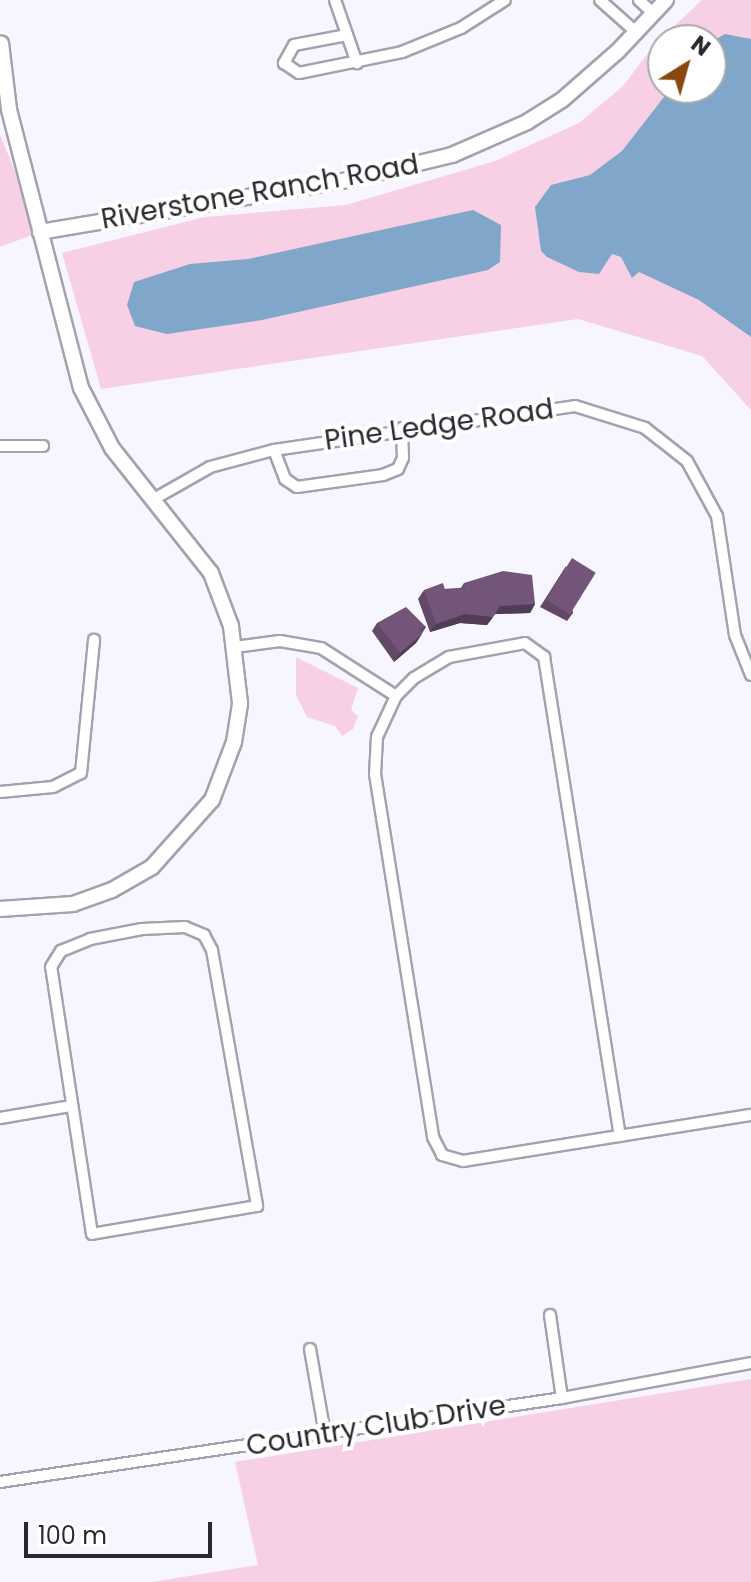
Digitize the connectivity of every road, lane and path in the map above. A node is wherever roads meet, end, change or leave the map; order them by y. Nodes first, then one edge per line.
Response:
1 (335, 0) edge
2 (505, 0) edge
3 (600, 0) edge
4 (639, 0) edge
5 (666, 0) edge
6 (654, 14) junction
7 (637, 33) junction
8 (347, 35) junction
9 (0, 41) edge
10 (357, 63) junction
11 (40, 232) junction
12 (402, 428) junction
13 (0, 446) edge
14 (43, 446) dead end
15 (274, 450) junction
16 (154, 499) junction
17 (94, 640) dead end
18 (235, 647) junction
19 (751, 675) edge
20 (396, 696) junction
21 (0, 792) edge
22 (0, 909) edge
23 (71, 1106) junction
24 (751, 1115) edge
25 (0, 1118) edge
26 (620, 1136) junction
27 (550, 1315) dead end
28 (310, 1349) dead end
29 (751, 1363) edge
30 (562, 1398) junction
31 (325, 1434) junction
32 (0, 1482) edge

1 - 8 street
2 - 10 street
3 - 7 street
4 - 6 street
5 - 6 street, Riverstone Ranch Road
6 - 7 street, Riverstone Ranch Road
7 - 11 street, Riverstone Ranch Road
8 - 10 street
8 - 10 street
9 - 11 street
11 - 16 street
12 - 15 street, Pine Ledge Road
12 - 15 street
12 - 19 street, Pine Ledge Road
13 - 14 street
15 - 16 street, Pine Ledge Road
16 - 18 street
17 - 21 street
18 - 20 street
18 - 22 street
20 - 26 street
20 - 26 street
23 - 23 street
23 - 25 street
24 - 26 street
27 - 30 street
28 - 31 street
29 - 30 street, Country Club Drive
30 - 31 street, Country Club Drive
31 - 32 street, Country Club Drive

